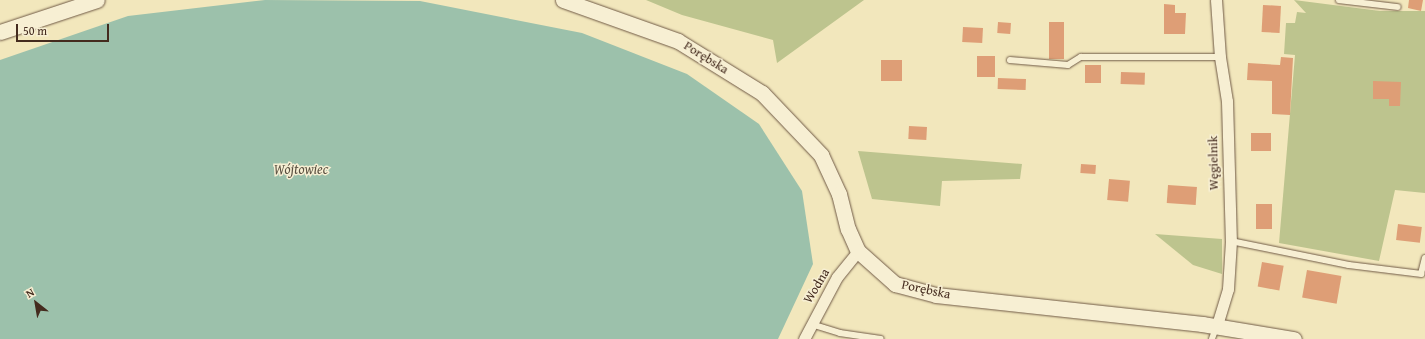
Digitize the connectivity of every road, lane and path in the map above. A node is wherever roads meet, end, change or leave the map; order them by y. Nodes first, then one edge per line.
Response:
1 (97, 0) edge
2 (563, 0) edge
3 (1216, 0) edge
4 (1339, 0) edge
5 (1398, 7) dead end
6 (0, 32) edge
7 (1220, 57) junction
8 (1010, 60) dead end
9 (1231, 241) junction
10 (858, 251) junction
11 (1425, 258) edge
12 (811, 324) junction
13 (1214, 332) edge
14 (804, 339) edge
15 (881, 339) edge
16 (1294, 339) edge

1 - 6 street
2 - 10 street, Porębska
3 - 7 street, Węgielnik
4 - 5 lane
7 - 8 lane
7 - 9 street, Węgielnik
9 - 11 lane
9 - 13 street, Węgielnik
10 - 12 street, Wodna
10 - 13 street, Porębska
12 - 14 street, Wodna
12 - 15 lane
13 - 16 street, Porębska

